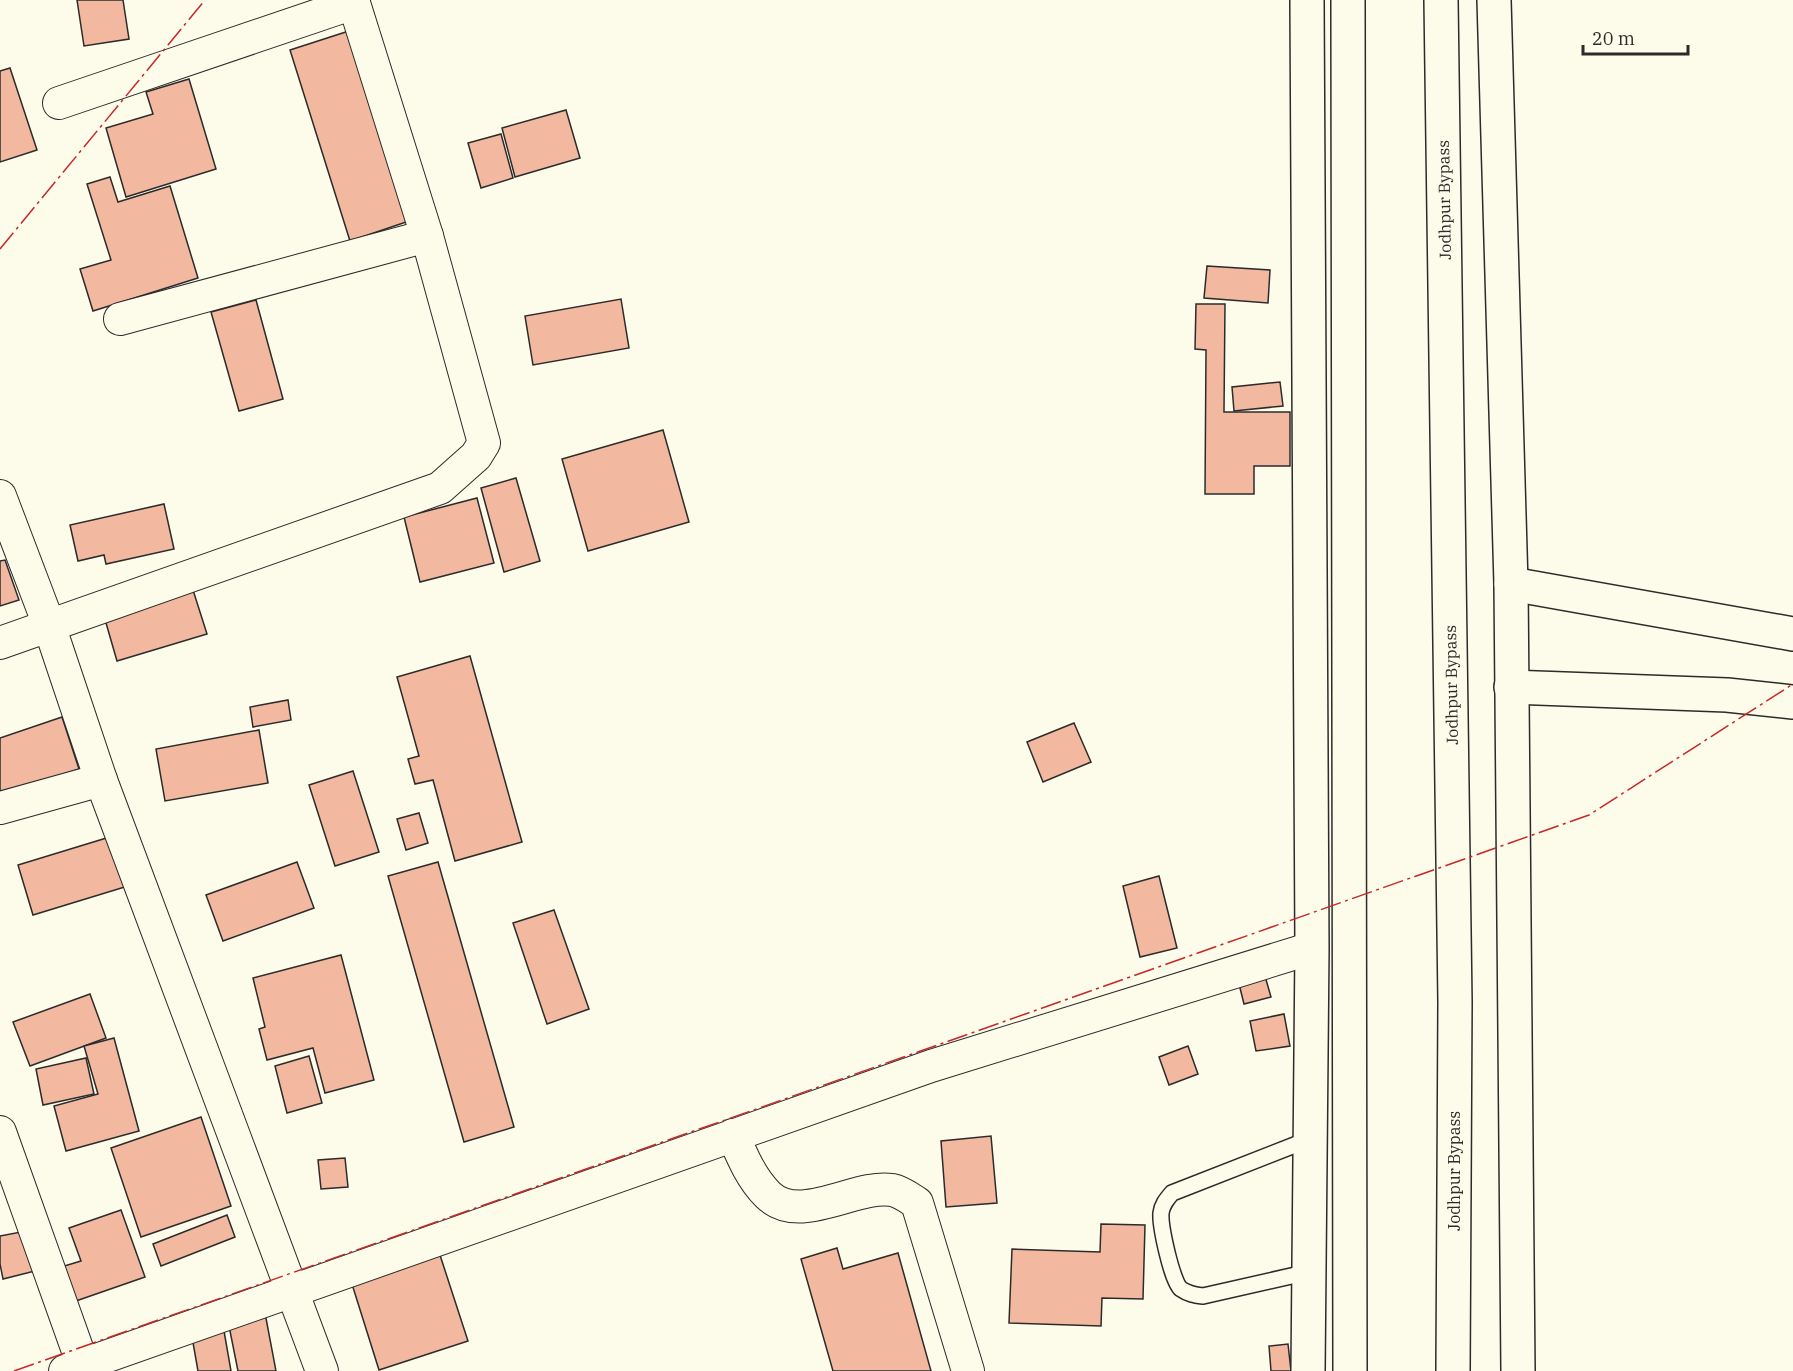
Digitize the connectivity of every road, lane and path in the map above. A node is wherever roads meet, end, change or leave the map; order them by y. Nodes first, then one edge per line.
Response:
1 (1307, 0) edge
2 (1348, 0) edge
3 (1441, 0) edge
4 (1494, 0) edge
5 (353, 2) edge
6 (59, 103) dead end
7 (426, 236) junction
8 (120, 319) dead end
9 (0, 496) edge
10 (1511, 585) junction
11 (49, 625) junction
12 (1793, 634) edge
13 (0, 643) edge
14 (1511, 687) junction
15 (1793, 702) edge
16 (101, 780) junction
17 (0, 808) edge
18 (1312, 948) junction
19 (0, 1132) edge
20 (733, 1135) junction
21 (1310, 1139) junction
22 (9, 1184) edge
23 (1309, 1272) junction
24 (292, 1291) junction
25 (74, 1368) edge
26 (322, 1371) edge
27 (968, 1371) edge
28 (1308, 1371) edge
29 (1350, 1371) edge
30 (1453, 1371) edge
31 (1518, 1371) edge

1 - 18 main road
2 - 29 main road
3 - 30 main road, Jodhpur Bypass
4 - 10 main road
5 - 6 street
5 - 7 street
7 - 8 street
7 - 11 street
9 - 11 street
10 - 12 main road
10 - 14 main road
11 - 13 street
11 - 16 street
14 - 15 main road
14 - 31 main road
16 - 17 street
16 - 24 street
18 - 20 street
18 - 21 main road
19 - 22 street
20 - 24 street
20 - 27 street
21 - 23 main road
21 - 23 lane
22 - 25 street
23 - 28 main road
24 - 25 street
24 - 26 street

